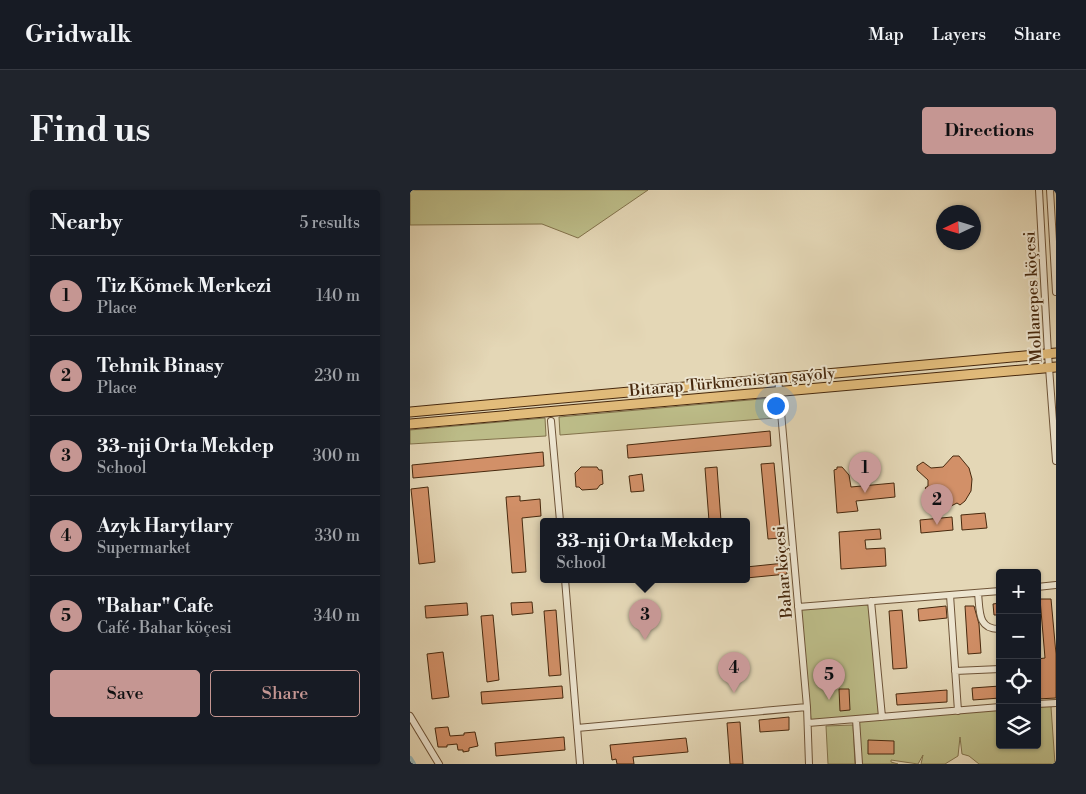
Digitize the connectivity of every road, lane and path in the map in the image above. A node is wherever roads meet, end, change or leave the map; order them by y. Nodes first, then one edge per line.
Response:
1 (1039, 190) edge
2 (1050, 190) edge
3 (1056, 292) edge
4 (1052, 354) edge
5 (1053, 367) edge
6 (778, 378) junction
7 (779, 391) junction
8 (410, 412) edge
9 (551, 421) dead end
10 (410, 424) edge
11 (1056, 461) edge
12 (560, 518) edge
13 (565, 583) edge
14 (1056, 585) edge
15 (1041, 587) edge
16 (996, 591) edge
17 (978, 593) junction
18 (950, 595) junction
19 (871, 601) junction
20 (798, 606) junction
21 (996, 629) edge
22 (996, 669) edge
23 (955, 671) junction
24 (1056, 703) edge
25 (1041, 704) edge
26 (807, 707) junction
27 (996, 707) edge
28 (958, 711) junction
29 (410, 716) edge
30 (882, 717) junction
31 (856, 719) junction
32 (808, 723) junction
33 (577, 728) junction
34 (439, 764) edge
35 (580, 764) edge
36 (809, 764) edge
37 (859, 764) edge

1 - 4 street, Mollanepes köçesi
2 - 3 street, Mollanepes köçesi
4 - 5 street, Mollanepes köçesi
4 - 6 main road, Bitarap Türkmenistan şaýoly
5 - 7 main road, Bitarap Türkmenistan şaýoly
5 - 11 street, Mollanepes köçesi
6 - 7 street, Bahar köçesi
6 - 8 main road, Bitarap Türkmenistan şaýoly
7 - 10 main road, Bitarap Türkmenistan şaýoly
7 - 20 street, Bahar köçesi
9 - 12 street
13 - 33 street
14 - 15 street
16 - 17 street
17 - 18 street
17 - 21 street
18 - 19 street
18 - 23 street
19 - 20 street
19 - 30 street
20 - 26 street, Bahar köçesi
22 - 23 street
23 - 28 street
24 - 25 street
26 - 32 street, Bahar köçesi
26 - 33 street
27 - 28 street
28 - 30 street
29 - 34 street
30 - 31 street
31 - 32 street
31 - 37 street
32 - 36 street, Bahar köçesi
33 - 35 street

